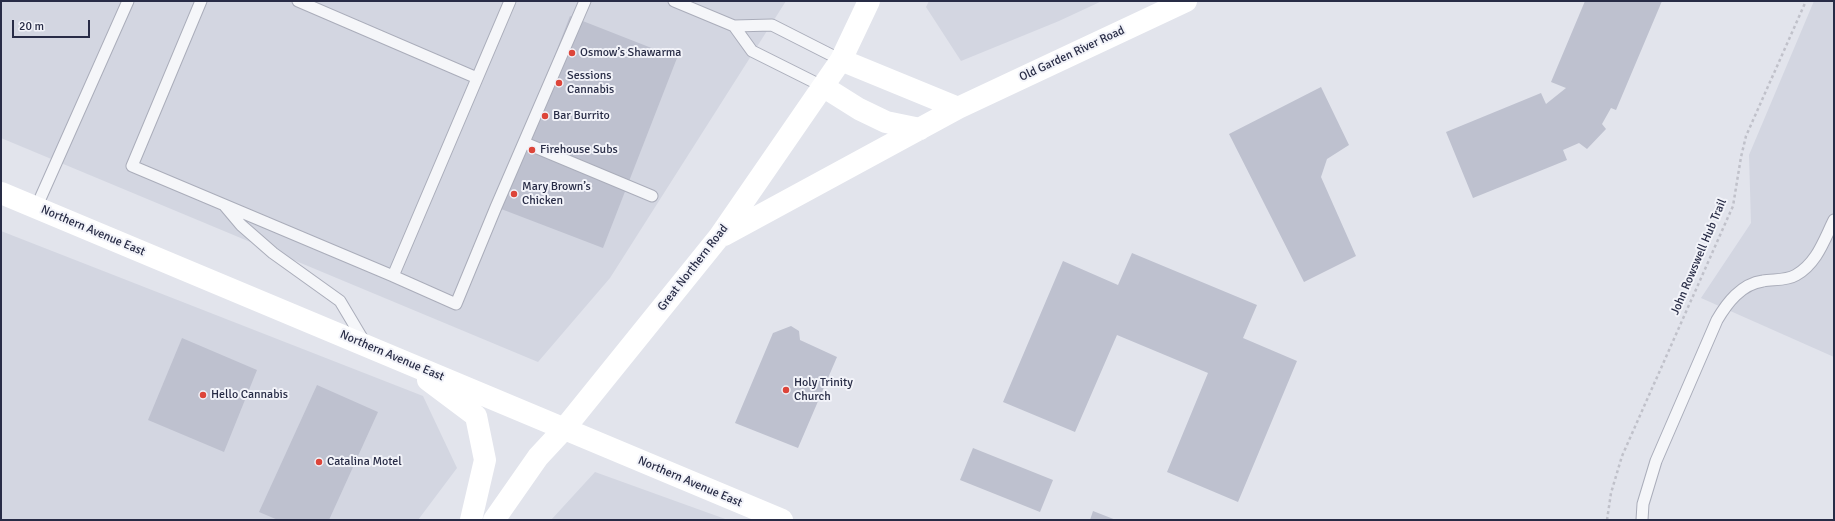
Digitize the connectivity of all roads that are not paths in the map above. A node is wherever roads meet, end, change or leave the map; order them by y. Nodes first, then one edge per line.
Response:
1 (128, 1) edge
2 (201, 1) edge
3 (298, 1) edge
4 (510, 1) edge
5 (585, 1) edge
6 (674, 1) edge
7 (869, 1) edge
8 (1186, 1) edge
9 (734, 26) junction
10 (841, 60) junction
11 (477, 78) junction
12 (824, 87) junction
13 (958, 108) junction
14 (920, 129) junction
15 (525, 143) junction
16 (1, 193) edge
17 (652, 196) dead end
18 (223, 204) junction
19 (36, 208) junction
20 (1834, 220) edge
21 (719, 237) junction
22 (393, 276) junction
23 (367, 346) junction
24 (403, 361) junction
25 (564, 429) junction
26 (471, 520) edge
27 (494, 520) edge
28 (782, 520) edge
29 (1642, 520) edge

1 - 19 lane
2 - 18 lane
3 - 11 lane
4 - 11 lane
5 - 15 lane
6 - 9 lane
7 - 10 main road, Great Northern Road
8 - 13 main road, Old Garden River Road
9 - 10 lane
9 - 12 lane
10 - 12 main road, Great Northern Road
10 - 13 main road
11 - 22 lane
12 - 14 main road
12 - 21 main road, Great Northern Road
13 - 14 main road, Old Garden River Road
14 - 21 main road, Old Garden River Road
15 - 17 lane
15 - 22 lane
16 - 19 main road, Northern Avenue East
18 - 22 lane
18 - 23 lane
19 - 23 main road, Northern Avenue East
20 - 29 lane
21 - 25 main road, Great Northern Road
23 - 24 main road, Northern Avenue East
24 - 25 main road, Northern Avenue East
24 - 26 main road
25 - 27 main road, Great Northern Road
25 - 28 main road, Northern Avenue East

